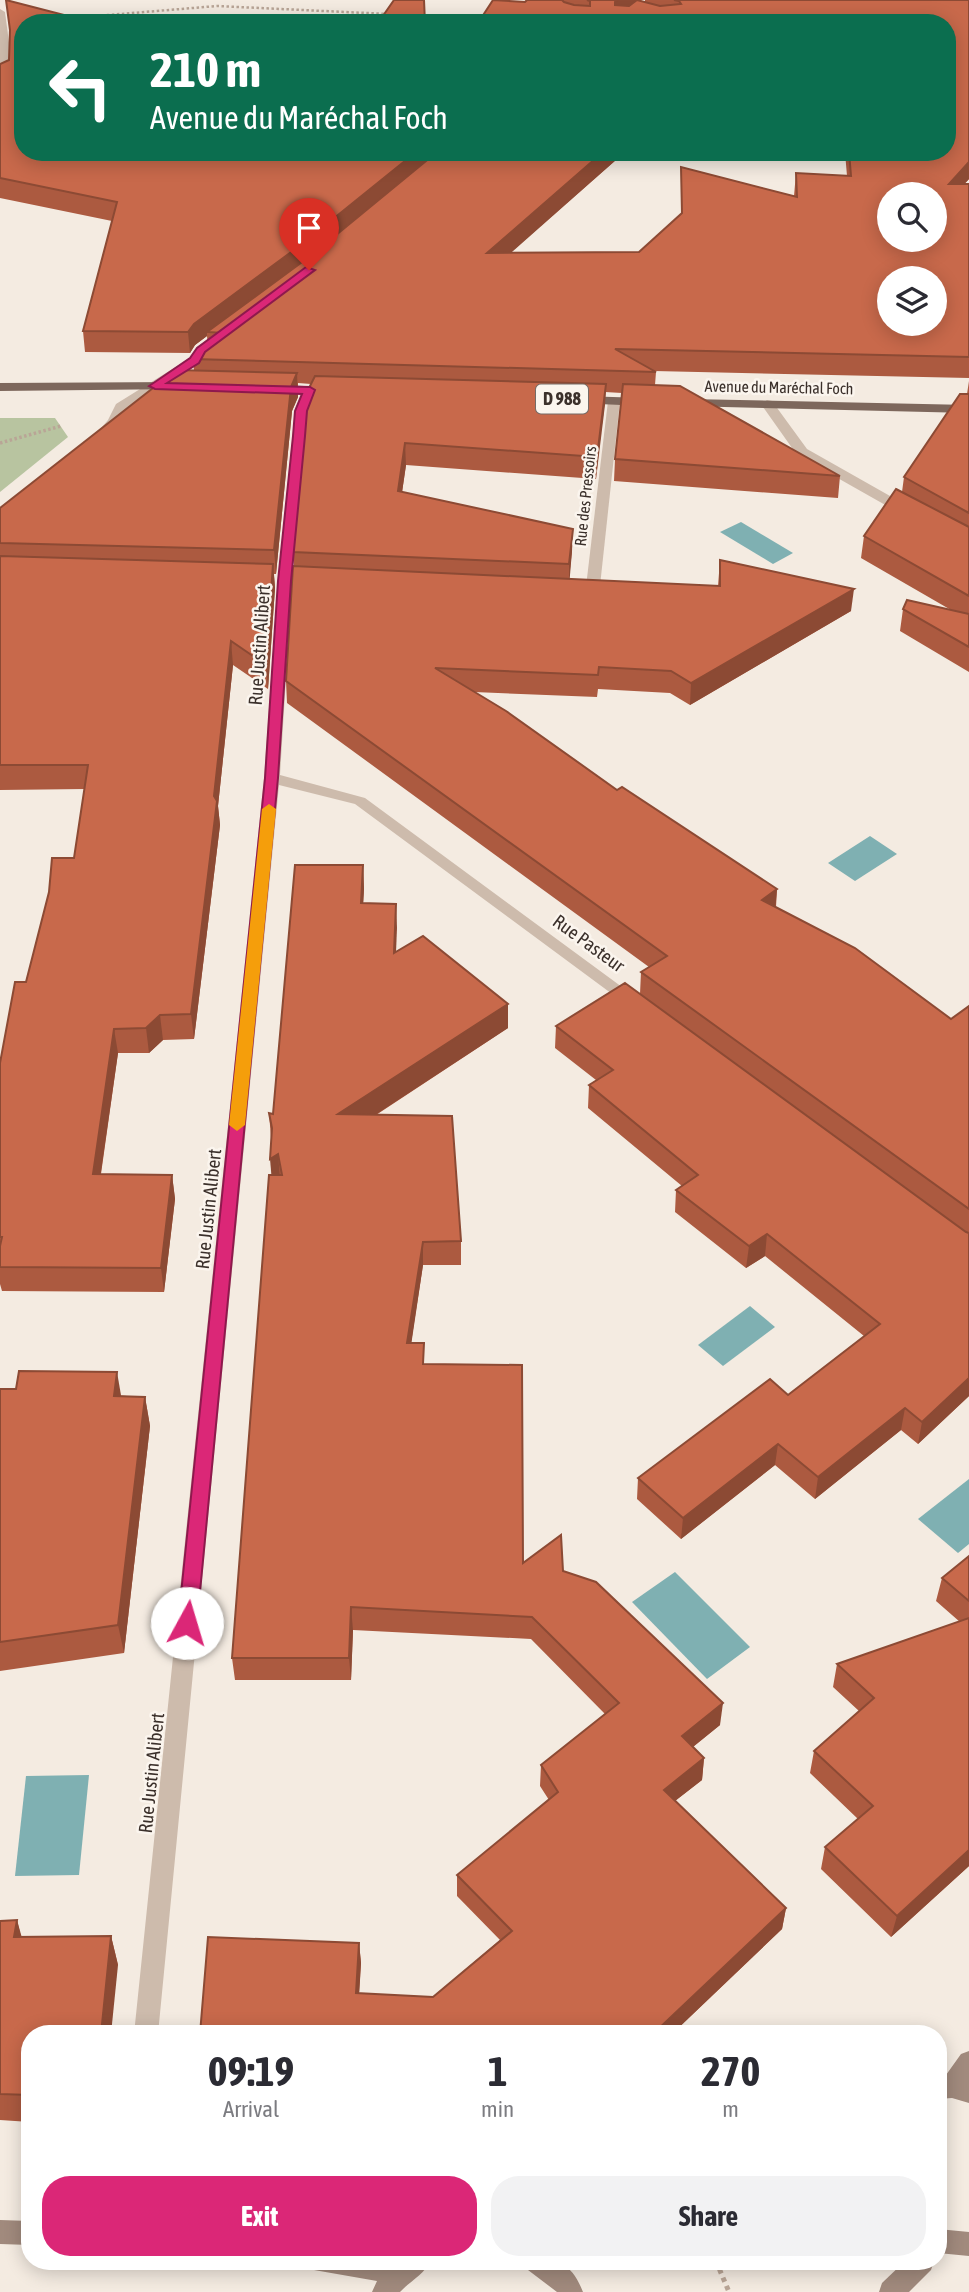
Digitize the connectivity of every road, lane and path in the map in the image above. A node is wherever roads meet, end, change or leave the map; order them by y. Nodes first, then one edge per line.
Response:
1 (73, 14) edge
2 (392, 14) edge
3 (1, 18) edge
4 (0, 80) edge
5 (233, 326) edge
6 (155, 386) junction
7 (0, 387) edge
8 (193, 387) edge
9 (257, 388) edge
10 (310, 390) junction
11 (351, 392) edge
12 (572, 400) edge
13 (614, 401) junction
14 (767, 404) junction
15 (969, 409) edge
16 (67, 417) dead end
17 (92, 442) edge
18 (0, 443) edge
19 (921, 519) edge
20 (592, 595) edge
21 (272, 778) junction
22 (642, 1007) edge
23 (147, 2025) edge
24 (969, 2062) edge
25 (953, 2088) edge
26 (0, 2232) edge
27 (21, 2233) edge
28 (947, 2243) edge
29 (969, 2244) edge
30 (406, 2270) edge
31 (550, 2270) edge
32 (720, 2270) edge
33 (913, 2270) edge
34 (383, 2292) edge
35 (572, 2292) edge
36 (729, 2292) edge
37 (891, 2292) edge

1 - 2 path
3 - 4 street
5 - 6 street
6 - 7 main road
6 - 8 main road
6 - 17 street
9 - 10 main road
10 - 11 main road
10 - 21 street, Rue Justin Alibert
12 - 13 main road, Avenue du Maréchal Foch / D 988
13 - 14 main road, Avenue du Maréchal Foch / D 988
13 - 20 street, Rue des Pressoirs
14 - 15 main road, Avenue du Maréchal Foch / D 988
14 - 19 street
16 - 18 path
21 - 22 street, Rue Pasteur
21 - 23 street, Rue Justin Alibert
24 - 25 main road
26 - 27 main road
28 - 29 main road
30 - 34 main road
31 - 35 main road
32 - 36 path
33 - 37 main road

